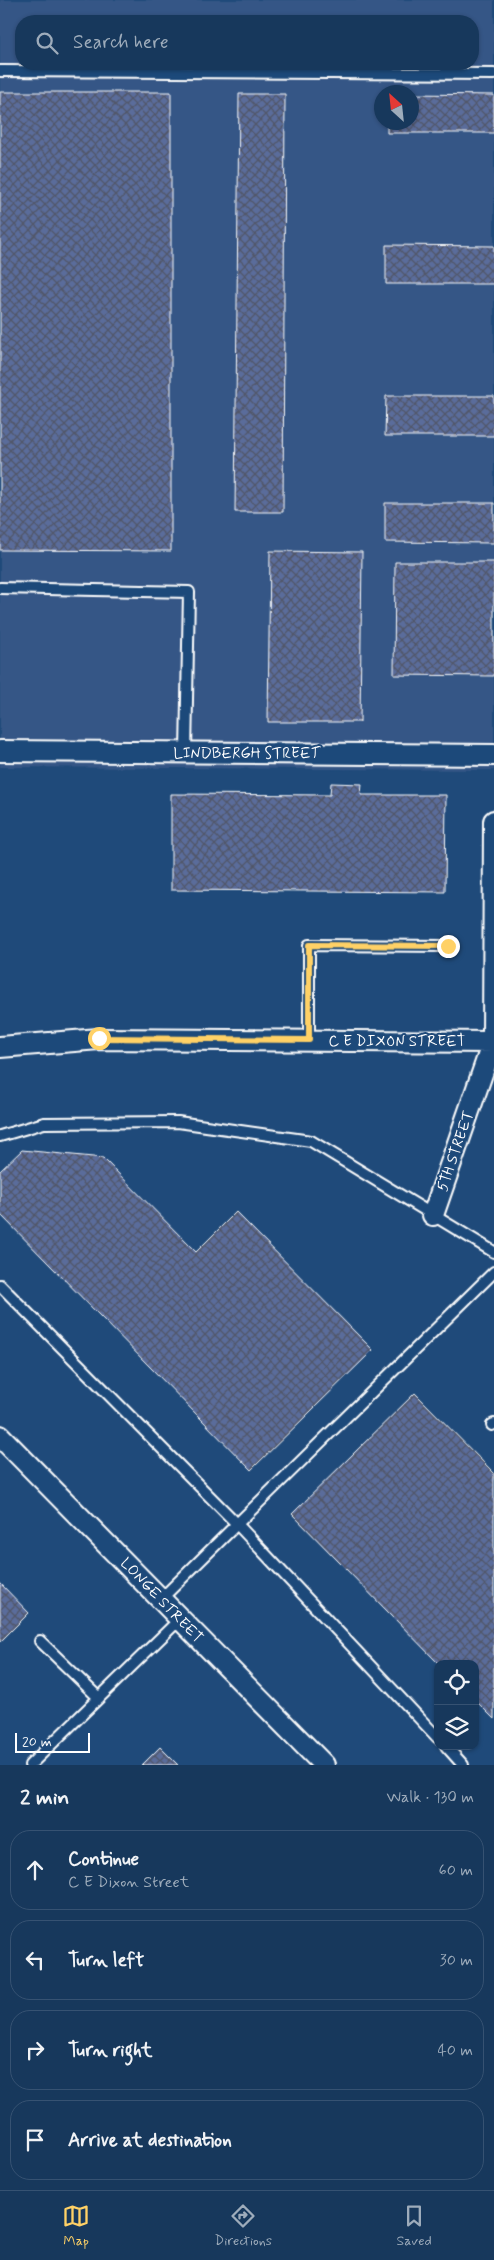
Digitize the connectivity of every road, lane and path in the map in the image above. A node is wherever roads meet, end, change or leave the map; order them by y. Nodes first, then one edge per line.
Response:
1 (0, 71) edge
2 (494, 74) edge
3 (0, 588) edge
4 (0, 751) edge
5 (186, 753) junction
6 (494, 755) edge
7 (494, 820) edge
8 (448, 946) dead end
9 (309, 1040) junction
10 (493, 1042) edge
11 (0, 1047) edge
12 (0, 1136) edge
13 (433, 1215) junction
14 (494, 1252) edge
15 (494, 1272) edge
16 (0, 1284) edge
17 (0, 1436) edge
18 (237, 1524) junction
19 (160, 1599) junction
20 (180, 1619) junction
21 (40, 1641) dead end
22 (99, 1698) junction
23 (434, 1734) edge
24 (450, 1750) edge
25 (30, 1765) edge
26 (324, 1765) edge
27 (463, 1765) edge

1 - 2 lane
3 - 5 lane
4 - 5 street, LINDBERGH STREET
5 - 6 street, LINDBERGH STREET
7 - 10 street, 5TH STREET
8 - 9 lane
9 - 10 street, C E DIXON STREET
9 - 11 street, C E DIXON STREET
10 - 13 street, 5TH STREET
12 - 13 lane
13 - 14 lane
15 - 18 lane
16 - 18 lane
17 - 19 street, LONGE STREET
18 - 19 lane
18 - 23 lane
19 - 20 street, LONGE STREET
20 - 22 lane
20 - 26 street, LONGE STREET
21 - 22 lane
22 - 25 lane
24 - 27 lane

